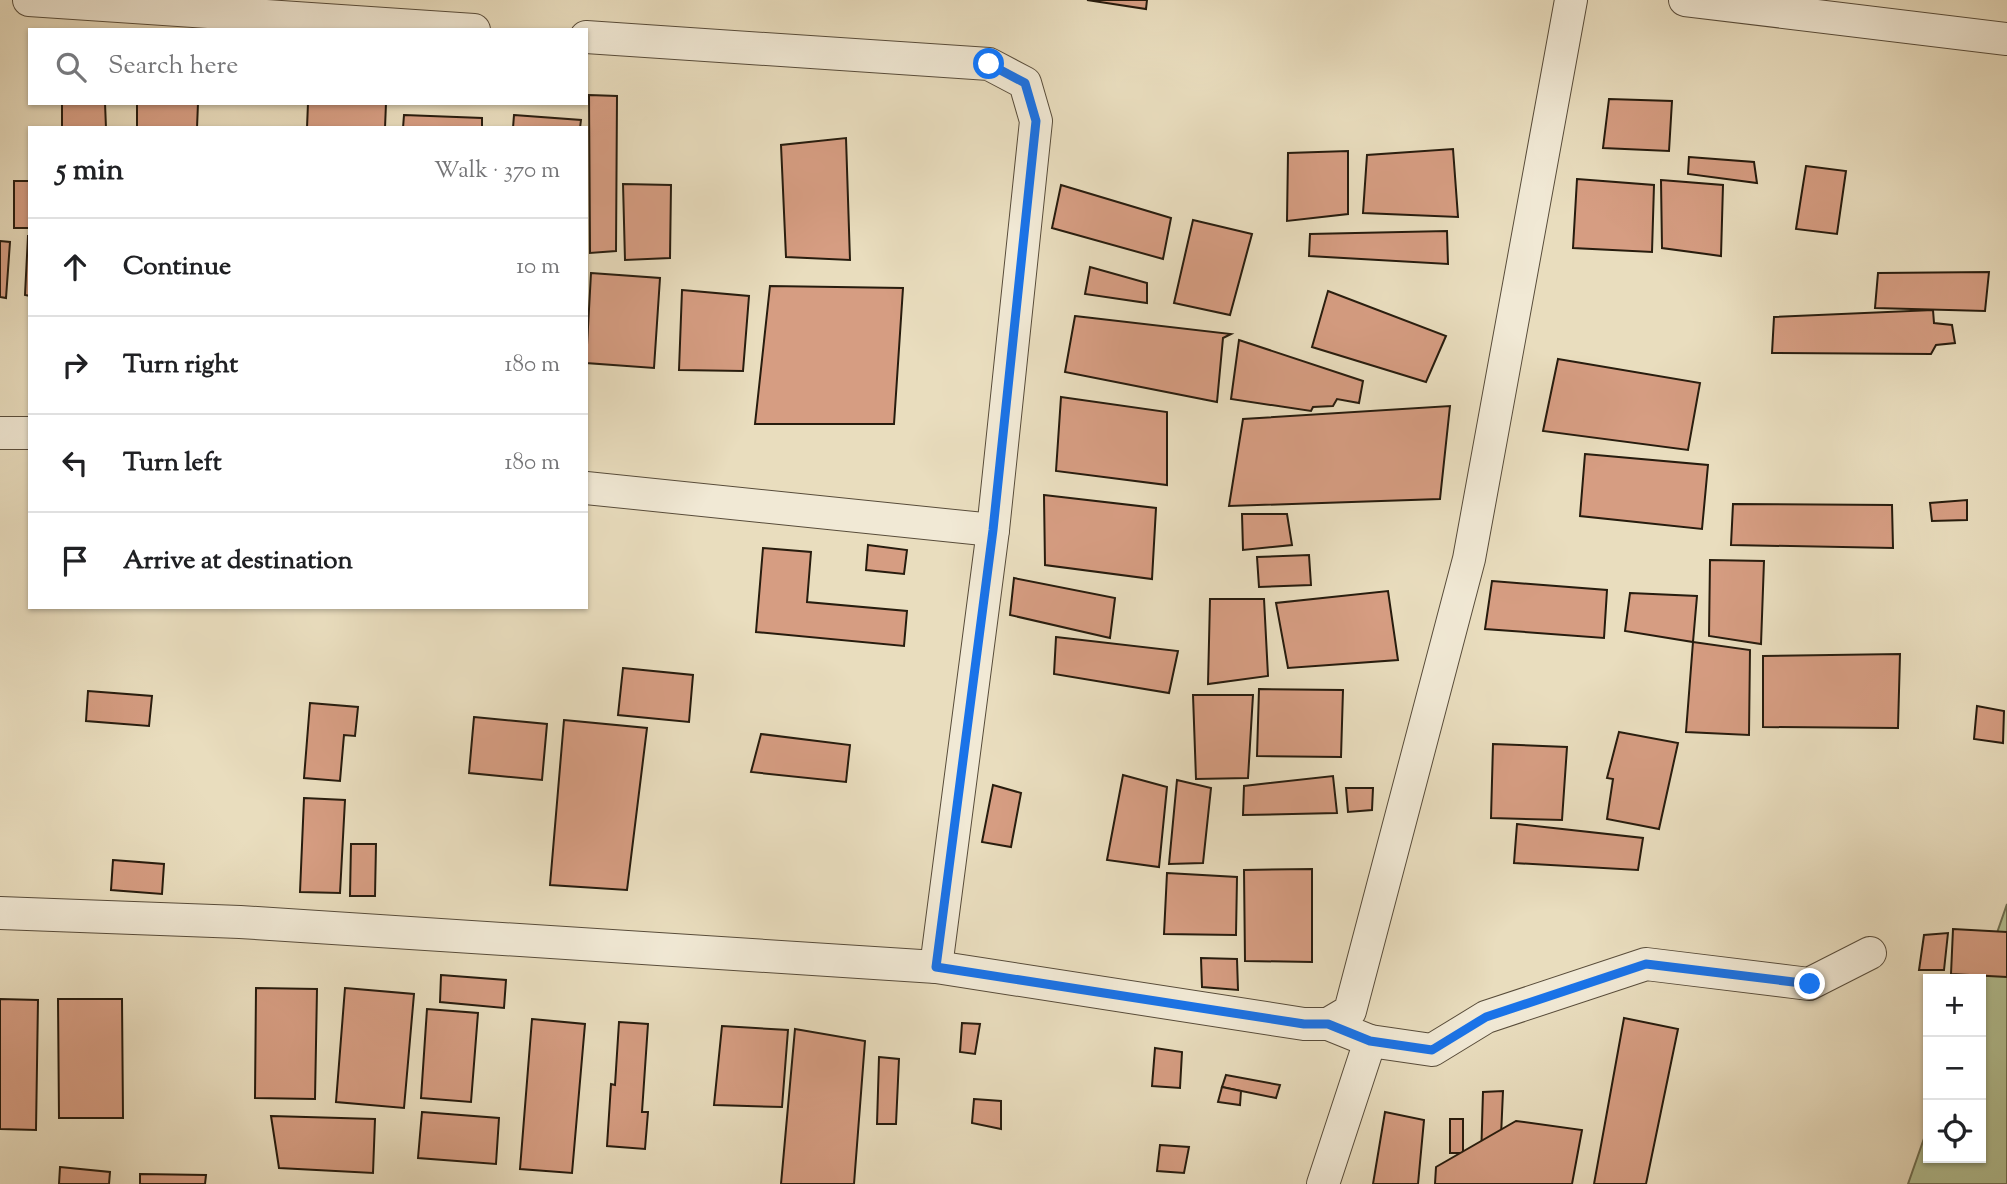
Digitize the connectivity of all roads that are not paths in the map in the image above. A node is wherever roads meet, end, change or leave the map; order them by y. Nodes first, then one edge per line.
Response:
1 (29, 0) edge
2 (1570, 0) edge
3 (1685, 0) edge
4 (444, 28) edge
5 (588, 37) edge
6 (2007, 39) edge
7 (0, 433) edge
8 (28, 433) edge
9 (588, 488) edge
10 (993, 530) junction
11 (0, 913) edge
12 (1870, 953) dead end
13 (936, 967) junction
14 (1328, 1024) junction
15 (1370, 1041) junction
16 (1323, 1184) edge

1 - 4 street
2 - 14 street
3 - 6 street
5 - 10 street
7 - 8 street
9 - 10 street
10 - 13 street
11 - 13 street
12 - 15 street
13 - 14 street
14 - 15 street
15 - 16 street

